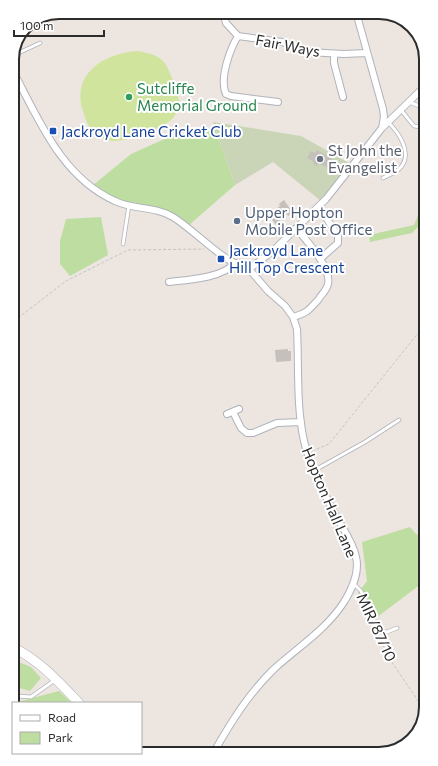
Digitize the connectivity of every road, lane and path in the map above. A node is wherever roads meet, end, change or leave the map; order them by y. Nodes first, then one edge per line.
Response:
1 (225, 19) edge
2 (358, 19) edge
3 (238, 36) junction
4 (40, 43) dead end
5 (19, 53) edge
6 (367, 53) junction
7 (334, 54) junction
8 (19, 87) edge
9 (419, 92) edge
10 (343, 97) dead end
11 (278, 102) dead end
12 (409, 102) junction
13 (419, 105) edge
14 (401, 110) junction
15 (388, 122) junction
16 (419, 127) edge
17 (382, 128) junction
18 (383, 178) dead end
19 (130, 206) junction
20 (326, 219) dead end
21 (296, 228) junction
22 (123, 244) dead end
23 (214, 248) junction
24 (320, 259) junction
25 (235, 264) junction
26 (249, 268) junction
27 (169, 282) dead end
28 (19, 317) edge
29 (293, 317) junction
30 (419, 332) edge
31 (233, 412) dead end
32 (399, 420) dead end
33 (301, 422) junction
34 (308, 453) junction
35 (315, 470) junction
36 (354, 584) junction
37 (397, 628) dead end
38 (379, 631) junction
39 (19, 651) edge
40 (56, 679) junction
41 (19, 696) edge
42 (78, 702) edge
43 (419, 702) edge
44 (217, 747) edge

1 - 3 street, Fair Ways
2 - 6 street
3 - 7 street, Fair Ways
3 - 11 street
4 - 5 lane
6 - 7 street, Fair Ways
6 - 17 street
7 - 10 street
8 - 19 street
9 - 12 street
12 - 13 lane
12 - 14 street
14 - 15 street
14 - 16 lane
15 - 17 street
15 - 18 lane
17 - 21 street
19 - 22 lane
19 - 23 street
20 - 24 street
21 - 24 street
21 - 26 street
23 - 25 street
23 - 28 path
24 - 29 street
25 - 26 street
25 - 27 street
26 - 29 street, Hopton Hall Lane
29 - 33 street, Hopton Hall Lane
30 - 34 path
31 - 33 street
32 - 35 lane
33 - 34 street, Hopton Hall Lane
34 - 35 street, Hopton Hall Lane
35 - 36 street, Hopton Hall Lane
36 - 38 lane, MIR/87/10
36 - 44 street, Hopton Hall Lane
37 - 38 lane
38 - 43 path, MIR/87/10
39 - 40 main road
40 - 41 lane
40 - 42 main road

